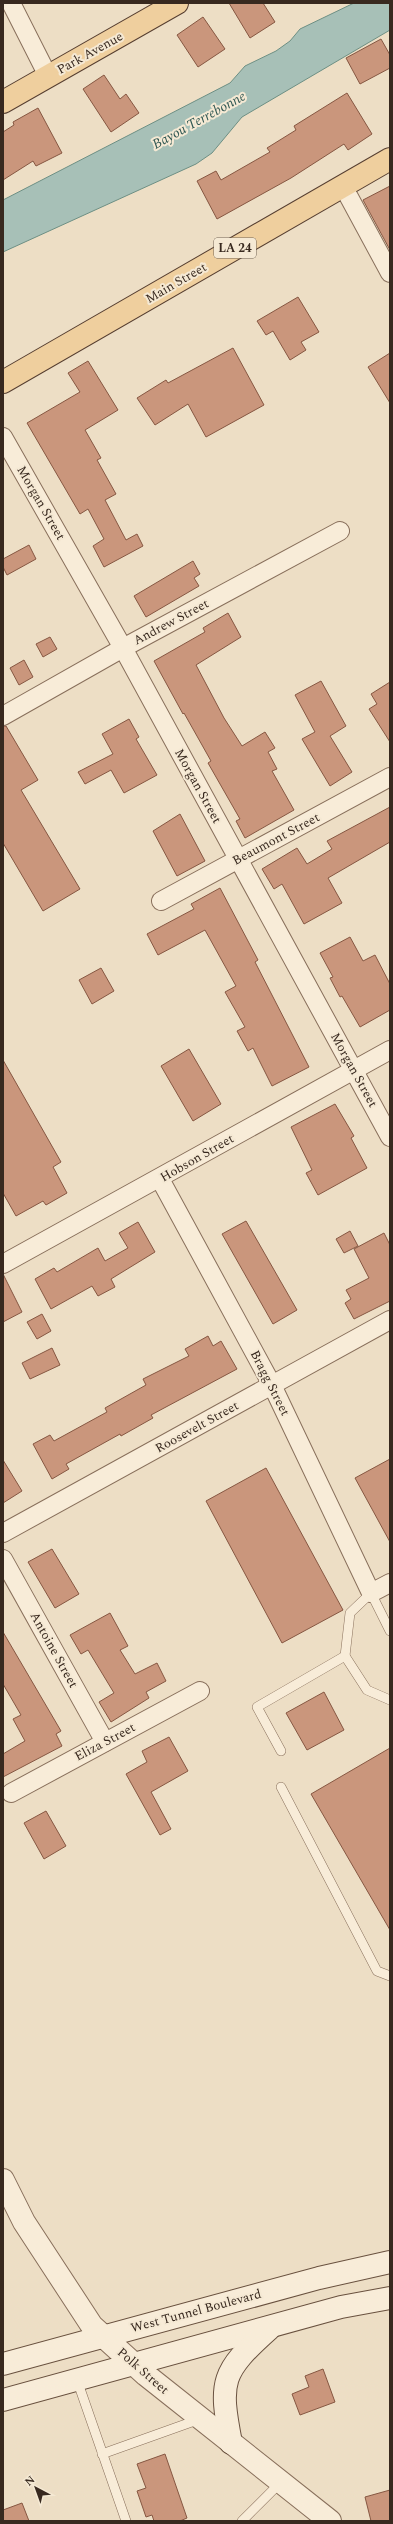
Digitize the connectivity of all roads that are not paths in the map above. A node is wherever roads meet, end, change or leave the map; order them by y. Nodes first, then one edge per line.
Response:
1 (12, 3) edge
2 (174, 4) edge
3 (48, 76) junction
4 (3, 102) edge
5 (390, 159) edge
6 (343, 186) junction
7 (390, 273) edge
8 (3, 382) edge
9 (3, 437) edge
10 (340, 531) dead end
11 (123, 648) junction
12 (3, 716) edge
13 (390, 777) edge
14 (238, 859) junction
15 (161, 901) dead end
16 (390, 1050) edge
17 (353, 1070) junction
18 (390, 1137) edge
19 (160, 1179) junction
20 (3, 1264) edge
21 (390, 1320) edge
22 (272, 1385) junction
23 (3, 1533) edge
24 (3, 1558) edge
25 (390, 1583) edge
26 (372, 1593) junction
27 (390, 1631) edge
28 (345, 1656) junction
29 (200, 1691) dead end
30 (390, 1700) edge
31 (105, 1742) junction
32 (281, 1751) dead end
33 (281, 1787) dead end
34 (11, 1793) dead end
35 (390, 1976) edge
36 (3, 2180) edge
37 (390, 2262) edge
38 (390, 2298) edge
39 (272, 2326) junction
40 (104, 2336) junction
41 (3, 2364) edge
42 (134, 2364) junction
43 (77, 2380) junction
44 (3, 2400) edge
45 (201, 2419) junction
46 (231, 2443) junction
47 (102, 2454) junction
48 (281, 2482) junction
49 (126, 2521) edge
50 (242, 2521) edge
51 (330, 2521) edge

1 - 3 street
2 - 3 main road, Park Avenue
3 - 4 main road, Park Avenue
5 - 6 main road, Main Street / LA 24
6 - 7 street
6 - 8 main road, Main Street / LA 24
9 - 11 street, Morgan Street
10 - 11 street, Andrew Street
11 - 12 street, Andrew Street
11 - 14 street, Morgan Street
13 - 14 street, Beaumont Street
14 - 15 street, Beaumont Street
14 - 17 street, Morgan Street
16 - 17 street, Hobson Street
17 - 18 street, Morgan Street
17 - 19 street, Hobson Street
19 - 20 street, Hobson Street
19 - 22 street, Bragg Street
21 - 22 street, Roosevelt Street
22 - 23 street, Roosevelt Street
22 - 26 street, Bragg Street
24 - 31 street, Antoine Street
25 - 26 street
26 - 27 lane
26 - 28 lane
28 - 30 lane
28 - 32 lane
29 - 31 street, Eliza Street
31 - 34 street, Eliza Street
33 - 35 lane
36 - 40 main road, Polk Street
37 - 40 main road, West Tunnel Boulevard
38 - 39 main road
39 - 42 main road
39 - 46 main road
40 - 41 main road, West Tunnel Boulevard
40 - 42 main road, Polk Street
42 - 43 main road
42 - 45 main road, Polk Street
43 - 44 main road
43 - 47 lane
45 - 46 main road, Polk Street
45 - 47 lane
46 - 48 main road, Polk Street
47 - 49 lane
48 - 50 lane
48 - 51 main road, Polk Street

